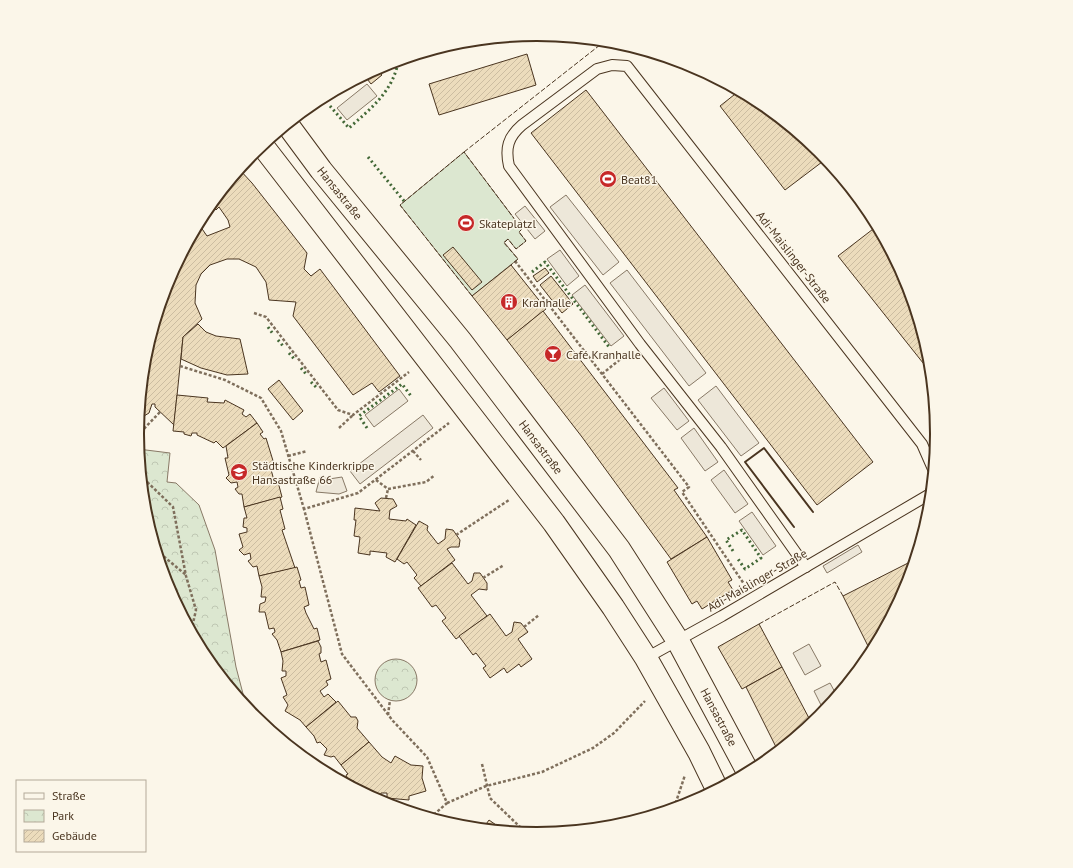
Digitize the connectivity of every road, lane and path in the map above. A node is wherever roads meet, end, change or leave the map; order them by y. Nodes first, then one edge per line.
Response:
1 (290, 128) edge
2 (266, 150) edge
3 (515, 261) dead end
4 (254, 313) dead end
5 (640, 344) junction
6 (180, 366) dead end
7 (410, 372) dead end
8 (602, 374) junction
9 (160, 412) dead end
10 (353, 415) junction
11 (450, 422) dead end
12 (339, 428) dead end
13 (144, 429) edge
14 (414, 451) junction
15 (307, 452) dead end
16 (288, 456) junction
17 (929, 457) edge
18 (422, 460) dead end
19 (436, 475) dead end
20 (376, 480) junction
21 (147, 481) edge
22 (388, 489) junction
23 (924, 497) edge
24 (386, 498) dead end
25 (510, 500) dead end
26 (304, 509) junction
27 (456, 535) dead end
28 (163, 556) edge
29 (504, 565) dead end
30 (806, 567) junction
31 (186, 576) junction
32 (483, 578) dead end
33 (753, 598) junction
34 (539, 615) dead end
35 (193, 624) edge
36 (524, 627) dead end
37 (678, 641) junction
38 (646, 658) junction
39 (665, 692) junction
40 (390, 700) dead end
41 (388, 716) junction
42 (482, 764) dead end
43 (745, 767) edge
44 (685, 774) dead end
45 (714, 784) edge
46 (486, 786) junction
47 (676, 801) edge
48 (447, 803) junction
49 (435, 814) edge
50 (519, 826) edge

1 - 37 main road, Hansastraße
2 - 38 main road
3 - 8 path
4 - 10 path
5 - 8 path
5 - 17 lane, Adi-Maislinger-Straße
5 - 30 lane
6 - 16 path
7 - 10 path
8 - 33 path
9 - 13 path
10 - 12 path
11 - 14 path
14 - 18 path
14 - 20 path
15 - 16 path
16 - 26 path
19 - 22 path
20 - 22 path
20 - 26 path
21 - 31 path
22 - 24 path
23 - 30 lane, Adi-Maislinger-Straße
25 - 27 path
26 - 41 path
28 - 31 path
29 - 32 path
30 - 33 lane, Adi-Maislinger-Straße
31 - 35 path
33 - 37 lane, Adi-Maislinger-Straße
34 - 36 path
37 - 38 lane, Adi-Maislinger-Straße
37 - 43 main road, Hansastraße
38 - 39 main road
39 - 45 main road
39 - 46 path
40 - 41 path
41 - 48 path
42 - 46 path
44 - 47 path
46 - 48 path
46 - 50 path
48 - 49 path

